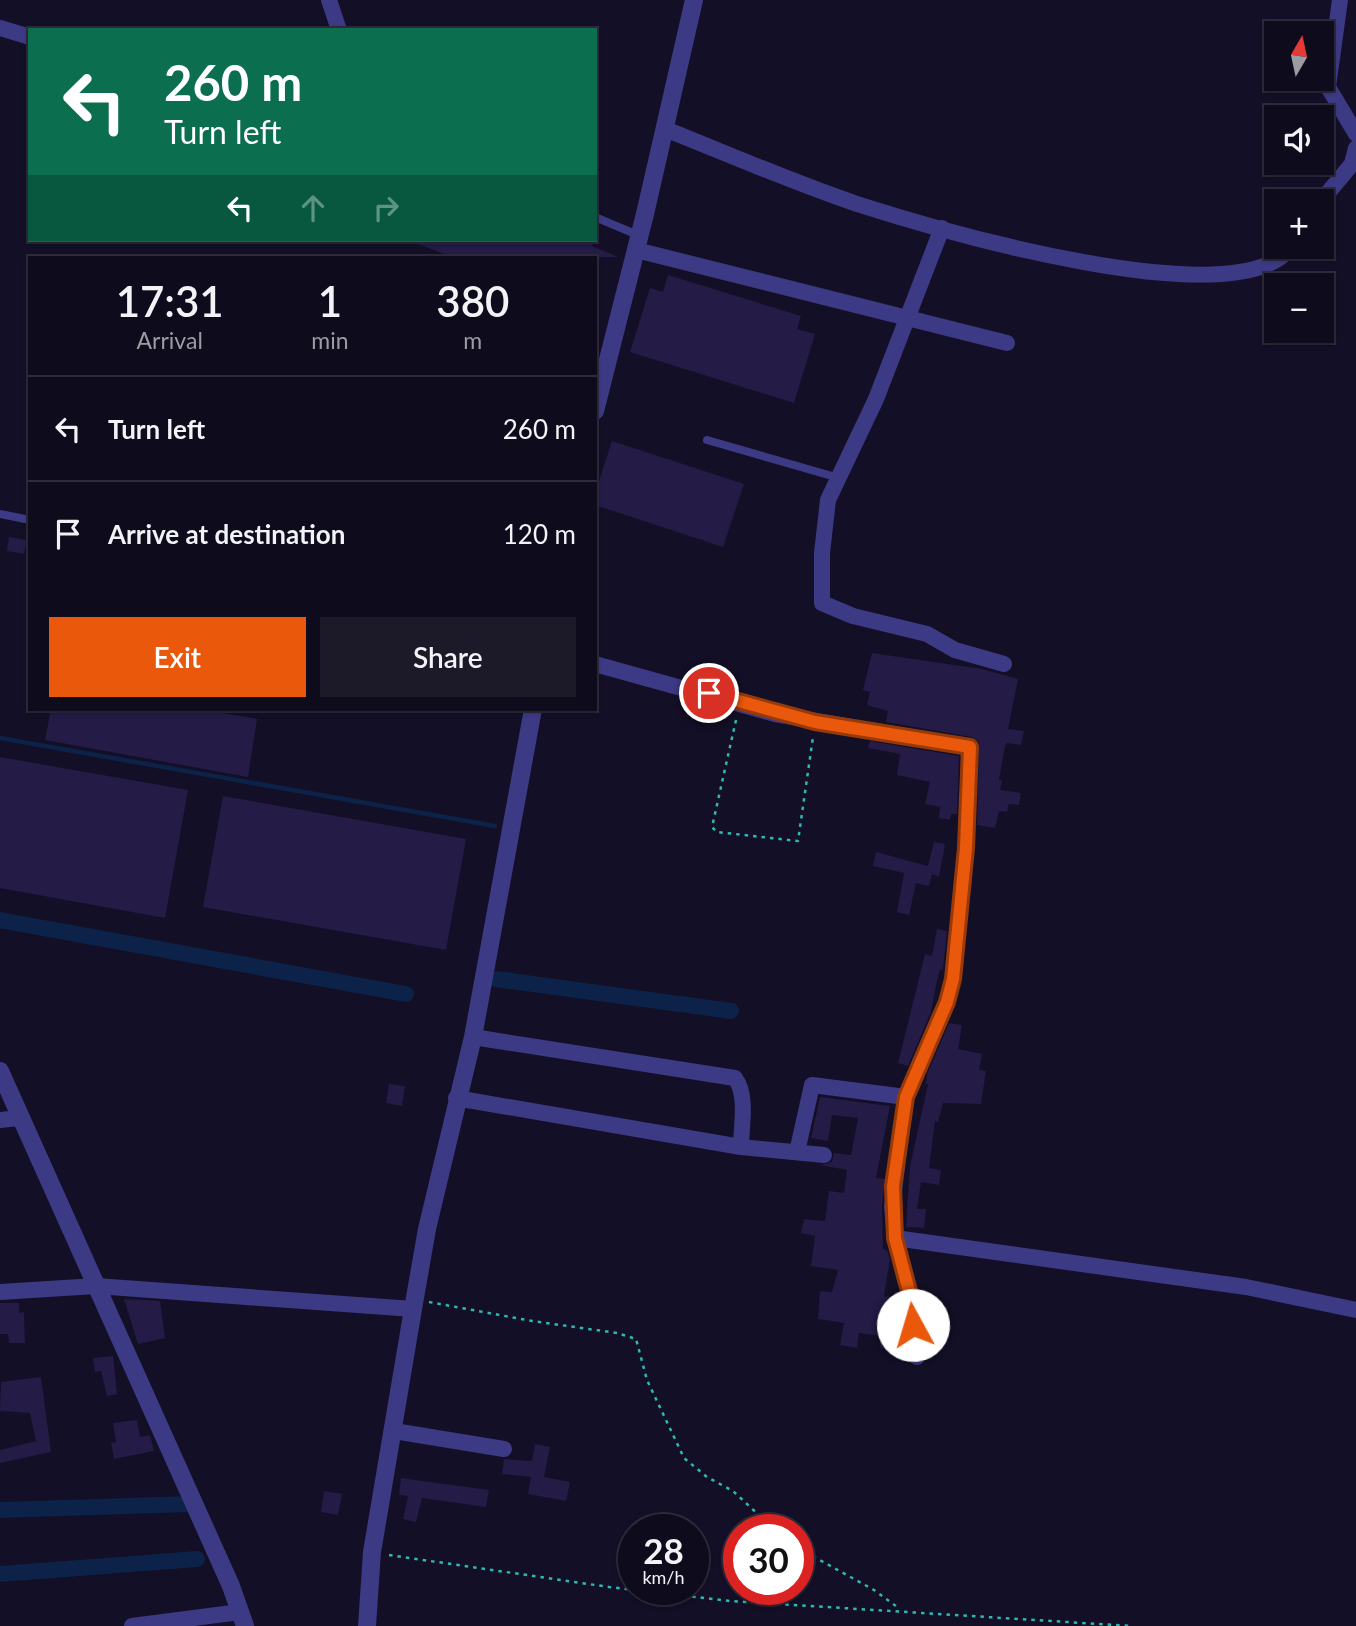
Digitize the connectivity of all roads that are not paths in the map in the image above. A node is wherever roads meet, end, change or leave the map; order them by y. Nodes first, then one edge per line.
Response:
1 (329, 0) edge
2 (694, 0) edge
3 (1340, 0) edge
4 (0, 28) edge
5 (338, 28) edge
6 (28, 36) edge
7 (664, 129) junction
8 (1356, 134) edge
9 (1356, 148) edge
10 (1331, 189) edge
11 (597, 218) edge
12 (942, 228) junction
13 (638, 243) junction
14 (1280, 259) edge
15 (906, 317) junction
16 (1007, 342) dead end
17 (597, 403) edge
18 (707, 440) dead end
19 (839, 478) junction
20 (0, 514) edge
21 (28, 520) edge
22 (1004, 664) dead end
23 (597, 665) edge
24 (533, 711) edge
25 (472, 1037) junction
26 (0, 1071) edge
27 (906, 1097) junction
28 (456, 1098) junction
29 (19, 1118) junction
30 (0, 1119) edge
31 (741, 1147) junction
32 (797, 1152) junction
33 (824, 1155) dead end
34 (895, 1238) junction
35 (96, 1286) junction
36 (0, 1292) edge
37 (414, 1304) junction
38 (1356, 1310) edge
39 (917, 1357) dead end
40 (394, 1431) junction
41 (504, 1449) dead end
42 (243, 1619) edge
43 (132, 1626) edge
44 (367, 1626) edge

1 - 5 street
2 - 7 street
3 - 8 street
4 - 6 street
7 - 12 street
7 - 13 street
9 - 10 street
11 - 13 lane
12 - 14 street
12 - 15 street
13 - 15 street
13 - 17 street
15 - 16 street
15 - 19 street
18 - 19 lane
19 - 22 street
20 - 21 lane
23 - 27 street
24 - 25 street
25 - 28 street
25 - 31 street
26 - 29 street
27 - 32 street
27 - 34 street
28 - 31 street
28 - 37 street
29 - 30 street
29 - 35 street
31 - 32 street
32 - 33 street
34 - 38 street
34 - 39 street
35 - 36 street
35 - 37 street
35 - 42 street
37 - 40 street
40 - 41 street
40 - 44 street
42 - 43 street

